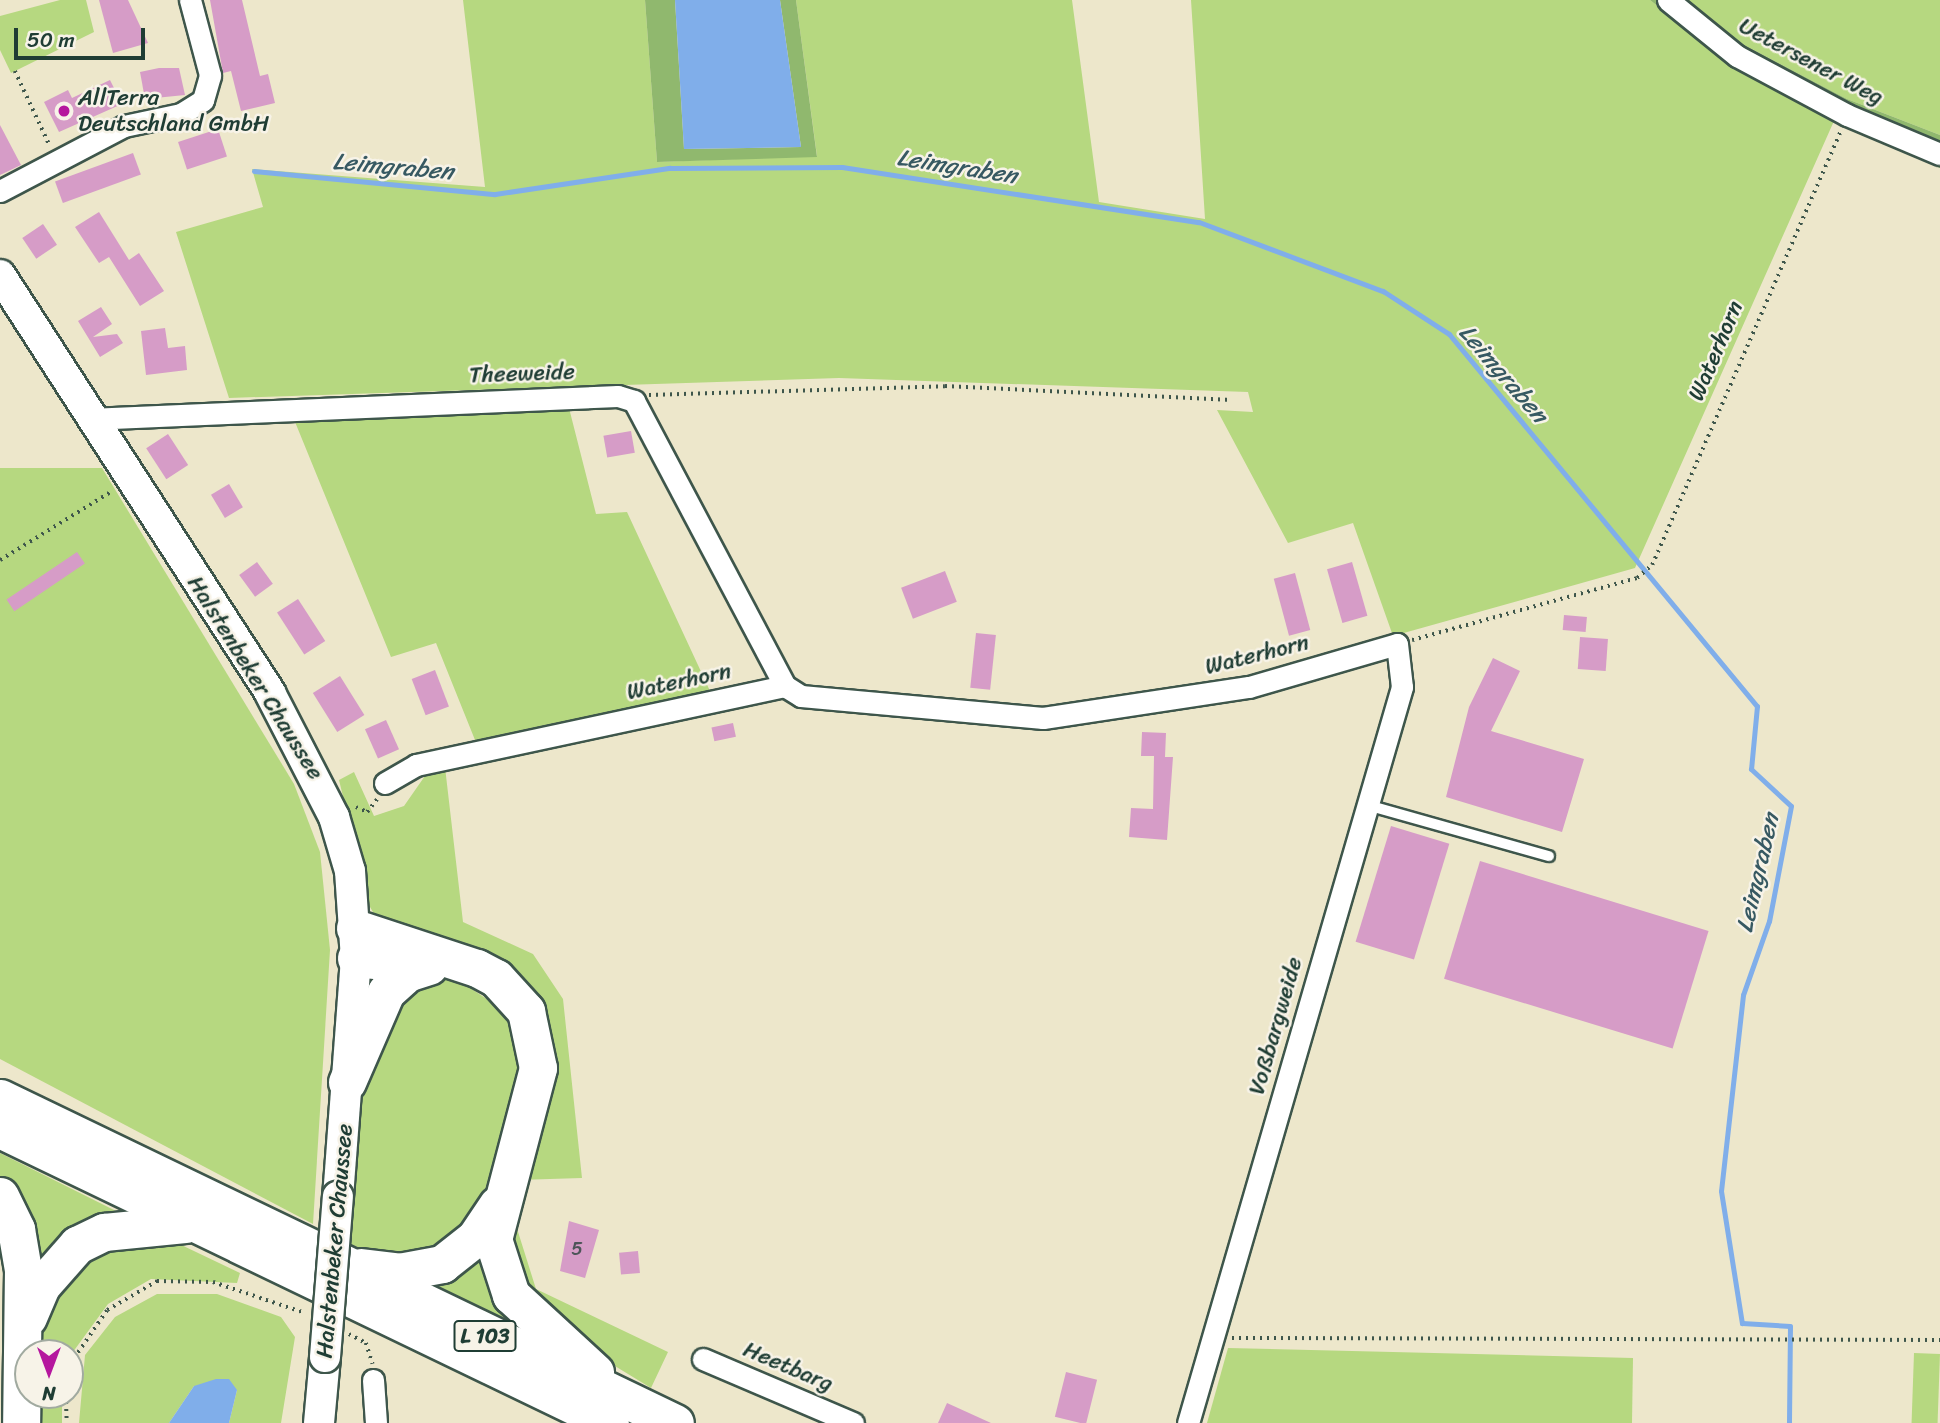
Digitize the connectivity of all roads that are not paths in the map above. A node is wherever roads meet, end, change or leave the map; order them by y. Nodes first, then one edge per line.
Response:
1 (190, 0) edge
2 (1668, 0) edge
3 (1940, 154) edge
4 (0, 191) edge
5 (0, 275) edge
6 (89, 419) junction
7 (1397, 644) joint
8 (785, 686) junction
9 (385, 783) dead end
10 (1367, 805) junction
11 (1549, 856) dead end
12 (355, 943) junction
13 (429, 966) junction
14 (477, 968) junction
15 (347, 1082) junction
16 (0, 1098) edge
17 (0, 1129) edge
18 (0, 1196) edge
19 (497, 1205) junction
20 (186, 1224) junction
21 (335, 1264) junction
22 (26, 1322) junction
23 (703, 1359) dead end
24 (373, 1380) road end
25 (623, 1414) edge
26 (21, 1423) edge
27 (319, 1423) edge
28 (376, 1423) edge
29 (675, 1423) edge
30 (853, 1423) edge
31 (1188, 1423) edge

1 - 4 street
2 - 3 street, Uetersener Weg
5 - 6 main road, Halstenbeker Chaussee
6 - 8 street, Theeweide
6 - 12 main road, Halstenbeker Chaussee
7 - 8 street, Waterhorn
7 - 10 street, Voßbargweide
8 - 9 street, Waterhorn
10 - 11 lane
10 - 31 street, Voßbargweide
12 - 13 highway
12 - 14 highway, L 103
12 - 15 main road, Halstenbeker Chaussee
13 - 14 highway
13 - 15 highway
14 - 19 highway, L 103
15 - 27 main road, Halstenbeker Chaussee, bridge
16 - 21 highway, L 103
17 - 20 highway, L 103
18 - 22 highway
19 - 21 highway, L 103
19 - 25 highway, L 103
20 - 22 highway
20 - 25 highway, L 103
21 - 25 highway, L 103
22 - 26 highway
23 - 30 street, Heetbarg
24 - 28 street
25 - 29 highway, L 103

